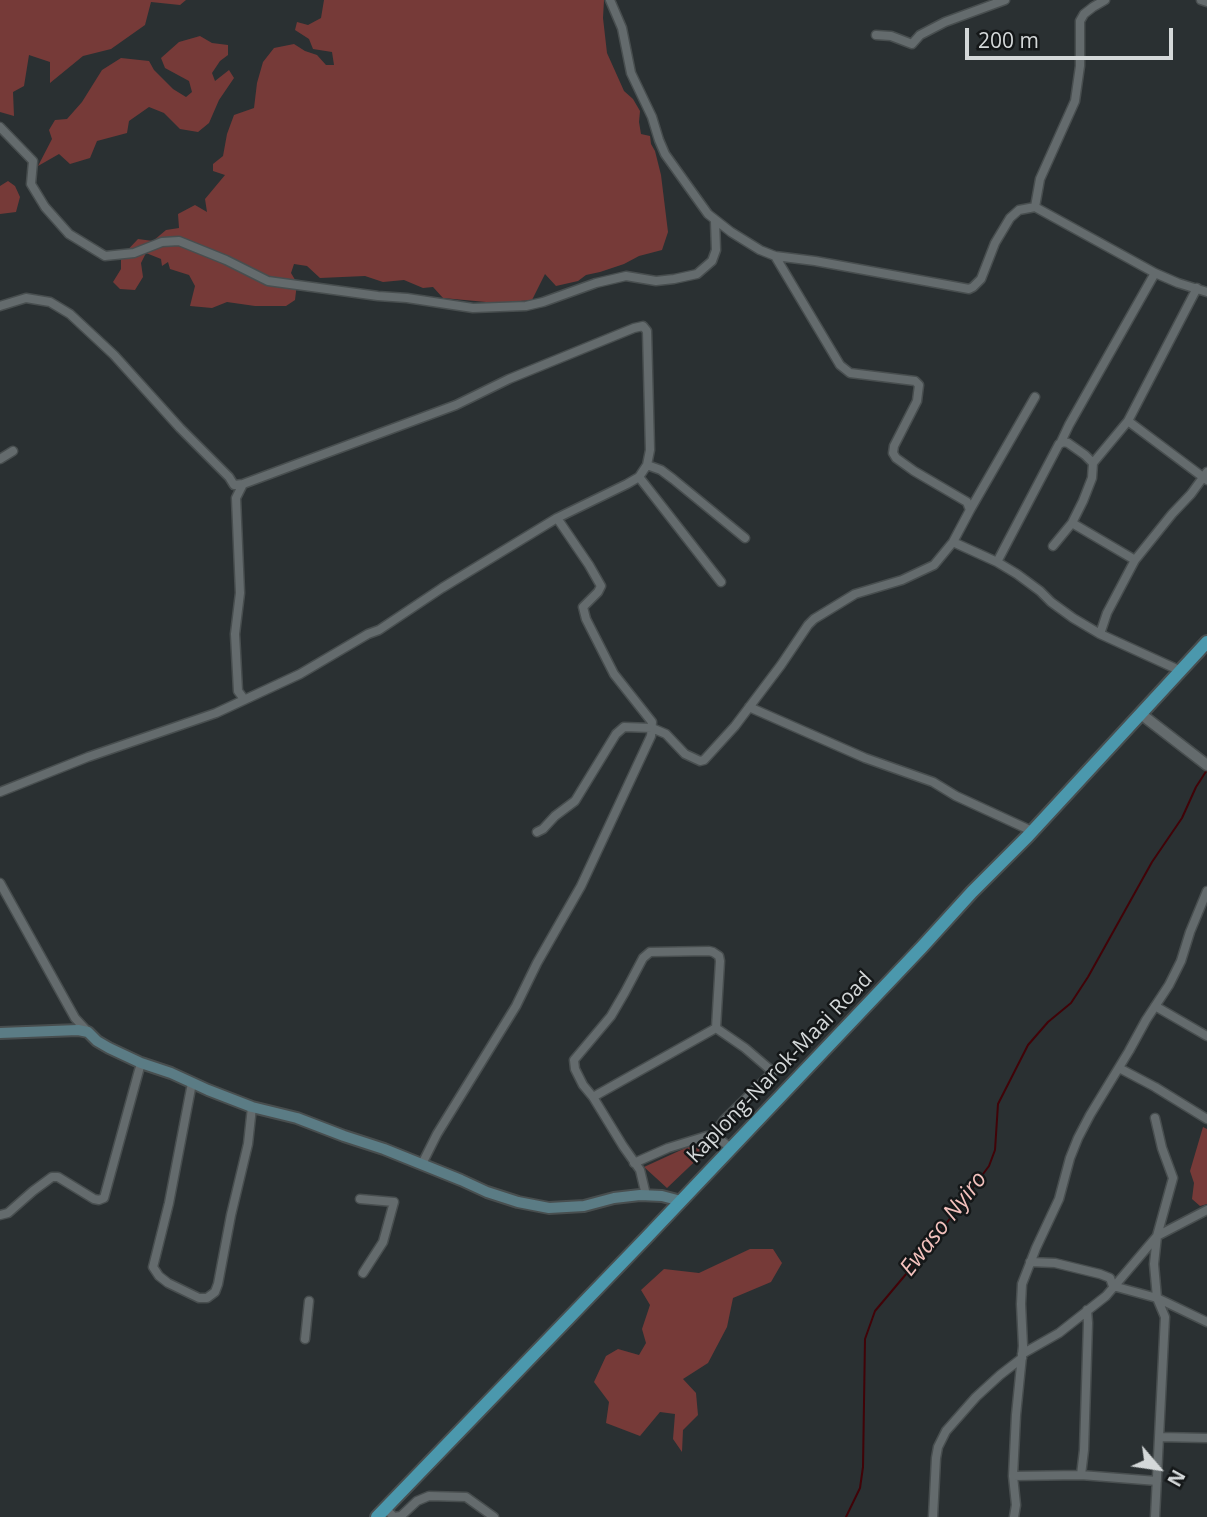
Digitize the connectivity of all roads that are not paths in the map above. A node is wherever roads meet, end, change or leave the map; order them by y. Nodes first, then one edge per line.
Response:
1 (610, 0) edge
2 (1005, 0) edge
3 (1105, 0) edge
4 (1201, 0) edge
5 (1207, 2) edge
6 (876, 35) dead end
7 (0, 127) edge
8 (1035, 207) junction
9 (715, 220) junction
10 (775, 256) junction
11 (1155, 273) junction
12 (1197, 288) junction
13 (1207, 292) edge
14 (0, 306) edge
15 (1035, 397) dead end
16 (1128, 421) junction
17 (1061, 442) junction
18 (13, 451) dead end
19 (0, 459) edge
20 (1093, 463) junction
21 (647, 465) junction
22 (1206, 476) edge
23 (639, 477) junction
24 (243, 484) junction
25 (970, 510) junction
26 (557, 518) junction
27 (1072, 523) junction
28 (745, 538) dead end
29 (953, 542) junction
30 (1053, 546) dead end
31 (1135, 560) junction
32 (997, 562) junction
33 (720, 582) dead end
34 (1100, 634) junction
35 (1207, 642) edge
36 (1181, 671) junction
37 (244, 699) junction
38 (749, 707) junction
39 (1141, 713) junction
40 (652, 728) junction
41 (1207, 765) edge
42 (0, 792) edge
43 (1032, 831) junction
44 (537, 832) dead end
45 (0, 884) edge
46 (1207, 891) edge
47 (1197, 913) junction
48 (1207, 918) edge
49 (1155, 1006) junction
50 (716, 1028) junction
51 (88, 1032) junction
52 (0, 1033) edge
53 (1207, 1035) edge
54 (141, 1063) junction
55 (1119, 1068) junction
56 (192, 1083) junction
57 (593, 1097) junction
58 (252, 1107) junction
59 (1155, 1118) dead end
60 (1207, 1119) edge
61 (710, 1140) junction
62 (731, 1148) junction
63 (634, 1163) junction
64 (422, 1164) junction
65 (646, 1195) junction
66 (360, 1199) dead end
67 (681, 1201) junction
68 (1207, 1209) edge
69 (0, 1214) edge
70 (1157, 1236) junction
71 (1030, 1262) junction
72 (363, 1273) dead end
73 (1113, 1286) junction
74 (1157, 1298) junction
75 (309, 1301) dead end
76 (1087, 1310) junction
77 (1207, 1322) edge
78 (305, 1339) dead end
79 (1022, 1356) junction
80 (1158, 1437) junction
81 (1207, 1438) edge
82 (1081, 1475) junction
83 (1013, 1476) junction
84 (1157, 1480) junction
85 (382, 1513) edge
86 (494, 1517) edge
87 (933, 1517) edge
88 (1014, 1517) edge
89 (1155, 1517) edge

1 - 9 street
2 - 6 street
3 - 8 street
4 - 5 street
7 - 9 street
8 - 10 street
8 - 11 street
9 - 10 street
10 - 25 street
11 - 12 street
11 - 17 street
12 - 13 street
12 - 16 street
14 - 24 street
15 - 25 street
16 - 20 street
16 - 22 street
17 - 20 street
17 - 32 street
18 - 19 street
20 - 27 street
21 - 23 street
21 - 24 street
21 - 28 street
22 - 31 street
23 - 26 street
23 - 33 street
24 - 37 street
25 - 29 street
26 - 37 street
26 - 40 street
27 - 30 street
27 - 31 street
29 - 32 street
29 - 38 street
31 - 34 street
32 - 34 street
34 - 36 street
35 - 36 highway, Kaplong-Narok-Maai Road
36 - 39 highway, Kaplong-Narok-Maai Road
37 - 42 street
38 - 40 street
38 - 43 street
39 - 41 street
39 - 43 highway, Kaplong-Narok-Maai Road
40 - 44 street
40 - 64 street
43 - 62 highway, Kaplong-Narok-Maai Road
45 - 51 street
46 - 47 street
47 - 48 street
47 - 49 street
49 - 53 street
49 - 55 street
50 - 57 street
50 - 57 street
50 - 61 street
51 - 52 main road
51 - 54 main road
54 - 56 main road
54 - 69 street
55 - 60 street
55 - 71 street
56 - 58 main road
56 - 58 street
57 - 63 street
58 - 64 main road
59 - 70 street
61 - 62 street
61 - 63 street
62 - 67 highway, Kaplong-Narok-Maai Road
63 - 65 street
64 - 65 main road
65 - 67 main road
66 - 72 street
67 - 85 highway, Kaplong-Narok-Maai Road
68 - 70 street
70 - 73 street
70 - 74 street
71 - 73 street
71 - 79 street
73 - 74 street
73 - 76 street
74 - 77 street
74 - 80 street
75 - 78 street
76 - 79 street
76 - 82 street
79 - 83 street
79 - 87 street
80 - 81 street
80 - 84 street
82 - 83 street
82 - 84 street
83 - 88 street
84 - 89 street
85 - 86 street

